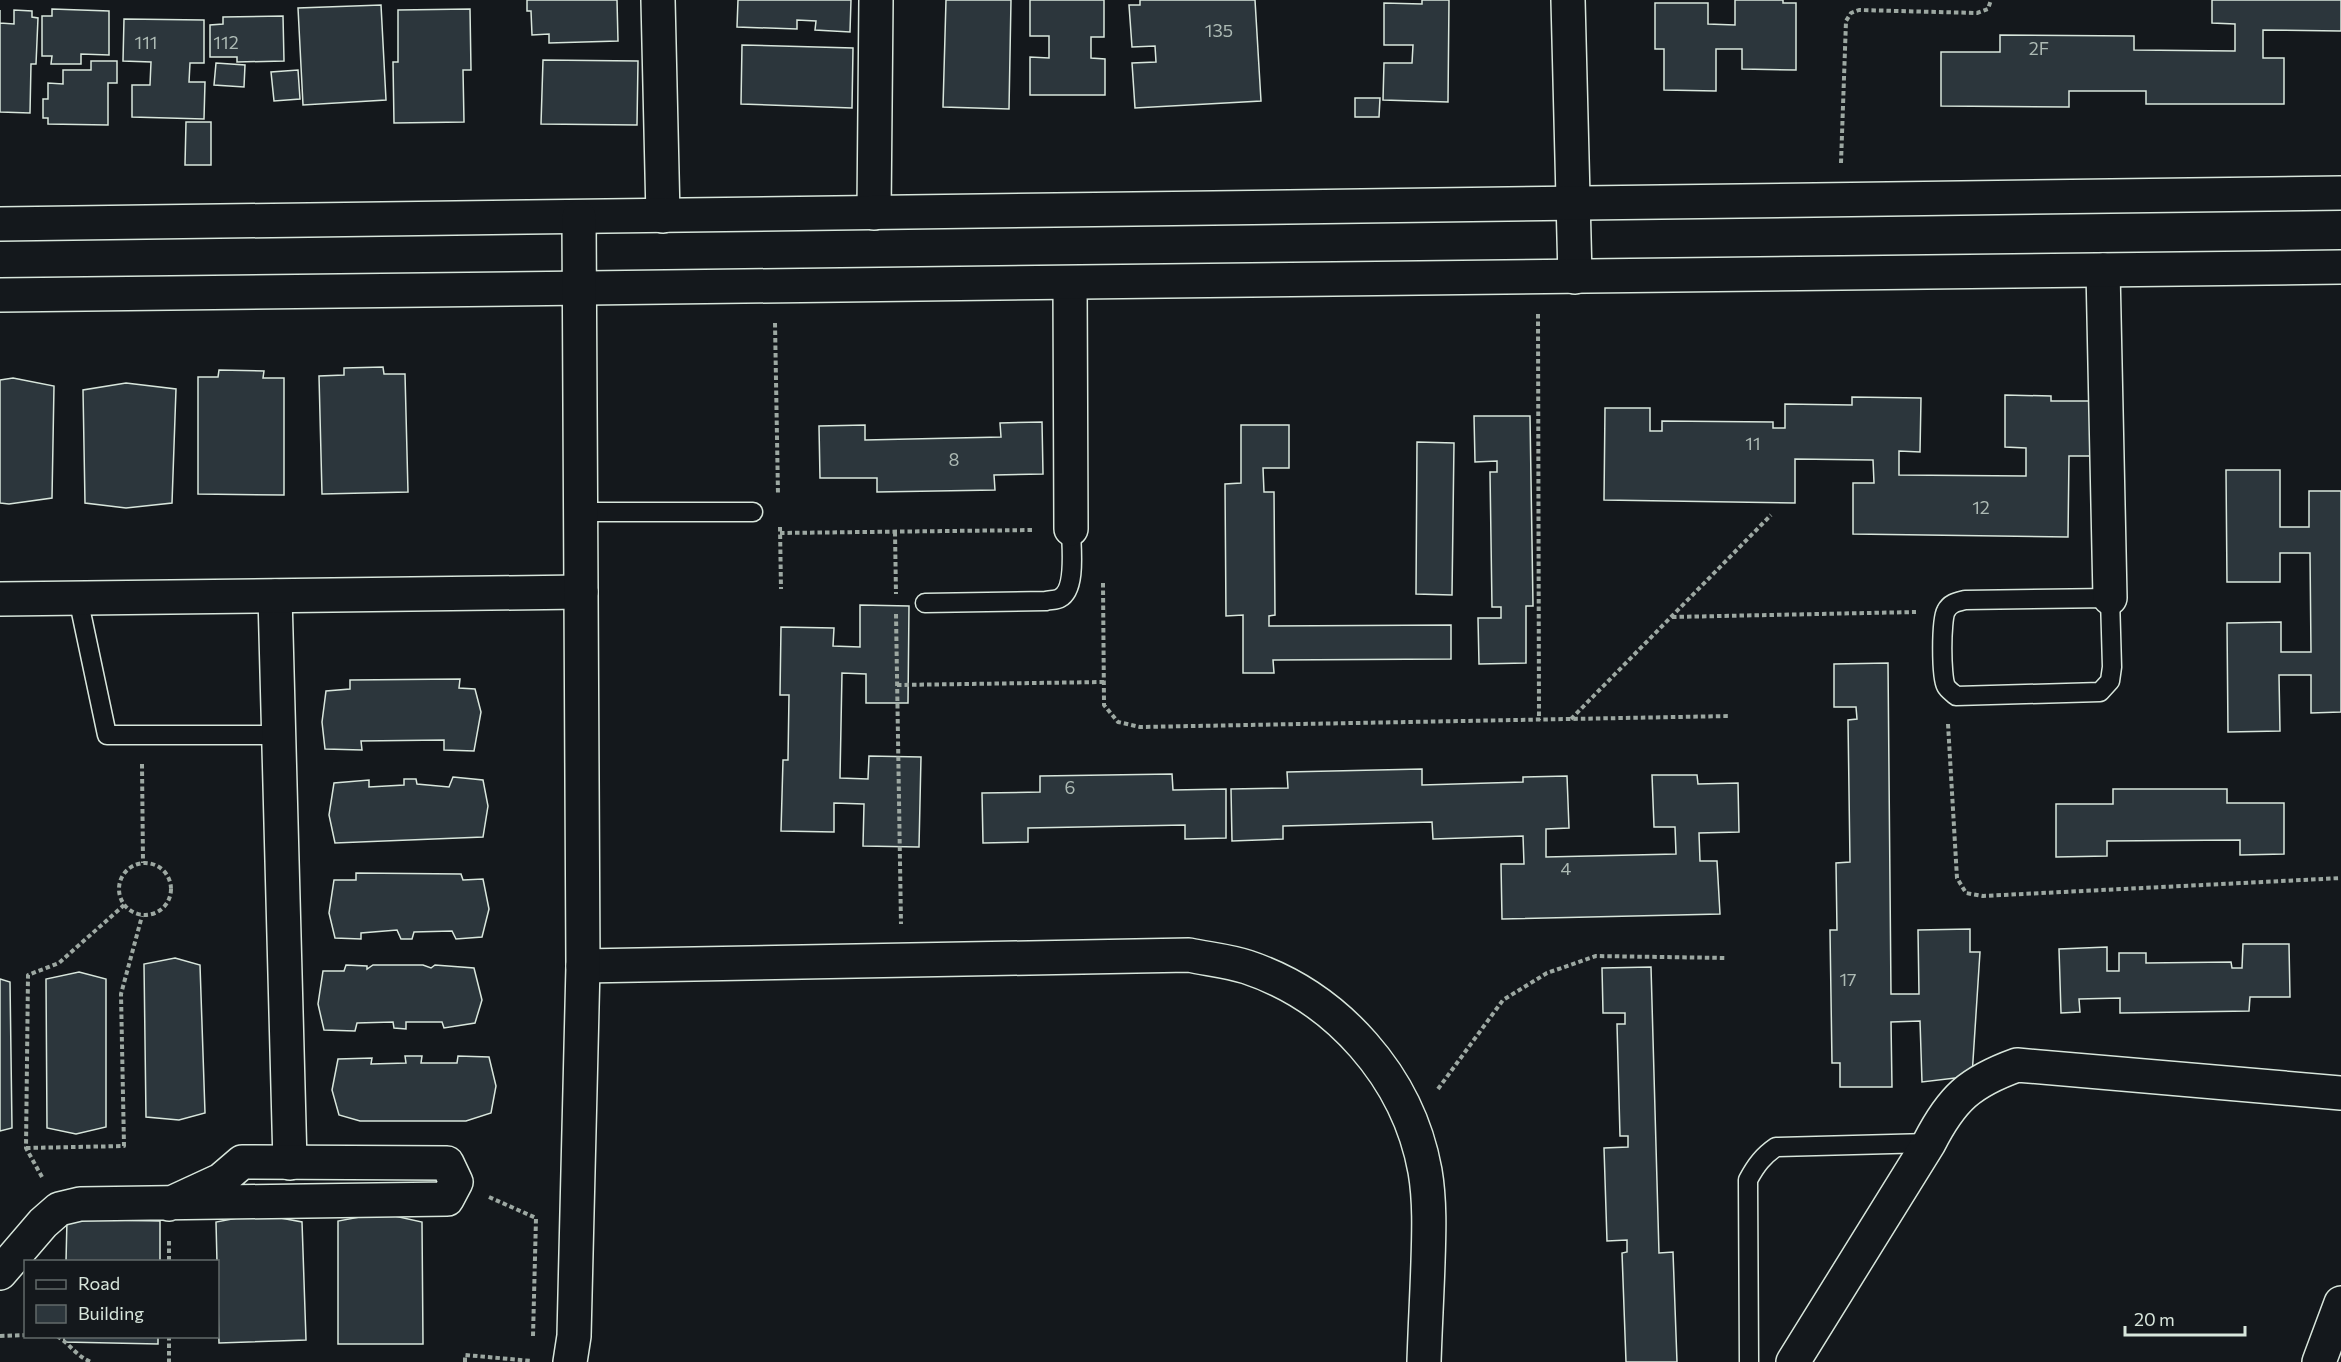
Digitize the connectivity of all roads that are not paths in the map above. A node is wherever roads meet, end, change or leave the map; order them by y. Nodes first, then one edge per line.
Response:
1 (658, 0) edge
2 (876, 0) edge
3 (1568, 0) edge
4 (2341, 193) edge
5 (1573, 204) junction
6 (874, 213) junction
7 (663, 216) junction
8 (579, 217) junction
9 (0, 224) edge
10 (2341, 267) edge
11 (2103, 270) junction
12 (1575, 277) junction
13 (1070, 283) junction
14 (579, 288) junction
15 (0, 295) edge
16 (580, 512) junction
17 (753, 512) dead end
18 (1071, 529) joint
19 (581, 592) junction
20 (275, 596) junction
21 (78, 598) junction
22 (2110, 598) junction
23 (0, 599) edge
24 (925, 603) dead end
25 (279, 735) junction
26 (583, 966) junction
27 (2341, 1093) edge
28 (1929, 1143) junction
29 (330, 1162) junction
30 (290, 1163) junction
31 (331, 1201) junction
32 (169, 1204) junction
33 (0, 1273) edge
34 (2341, 1303) edge
35 (570, 1362) edge
36 (1424, 1362) edge
37 (1749, 1362) edge
38 (1793, 1362) edge
39 (2319, 1362) edge

1 - 7 street
2 - 6 street
3 - 5 street
4 - 5 street
5 - 6 street
5 - 12 street
6 - 7 street
7 - 8 street
8 - 9 street
8 - 14 street
10 - 11 street
11 - 12 street
11 - 22 street
12 - 13 street
13 - 14 street
13 - 18 street
14 - 15 street
14 - 16 street
16 - 17 lane
16 - 19 street
18 - 24 lane
19 - 20 street
19 - 26 street
20 - 21 street
20 - 25 street
21 - 23 street
21 - 25 lane
22 - 22 lane
25 - 30 street
26 - 35 street
26 - 36 street
27 - 28 street
28 - 37 lane
28 - 38 street
29 - 30 street
29 - 31 street
29 - 31 street
30 - 32 street
31 - 32 street
32 - 33 street
34 - 39 street

